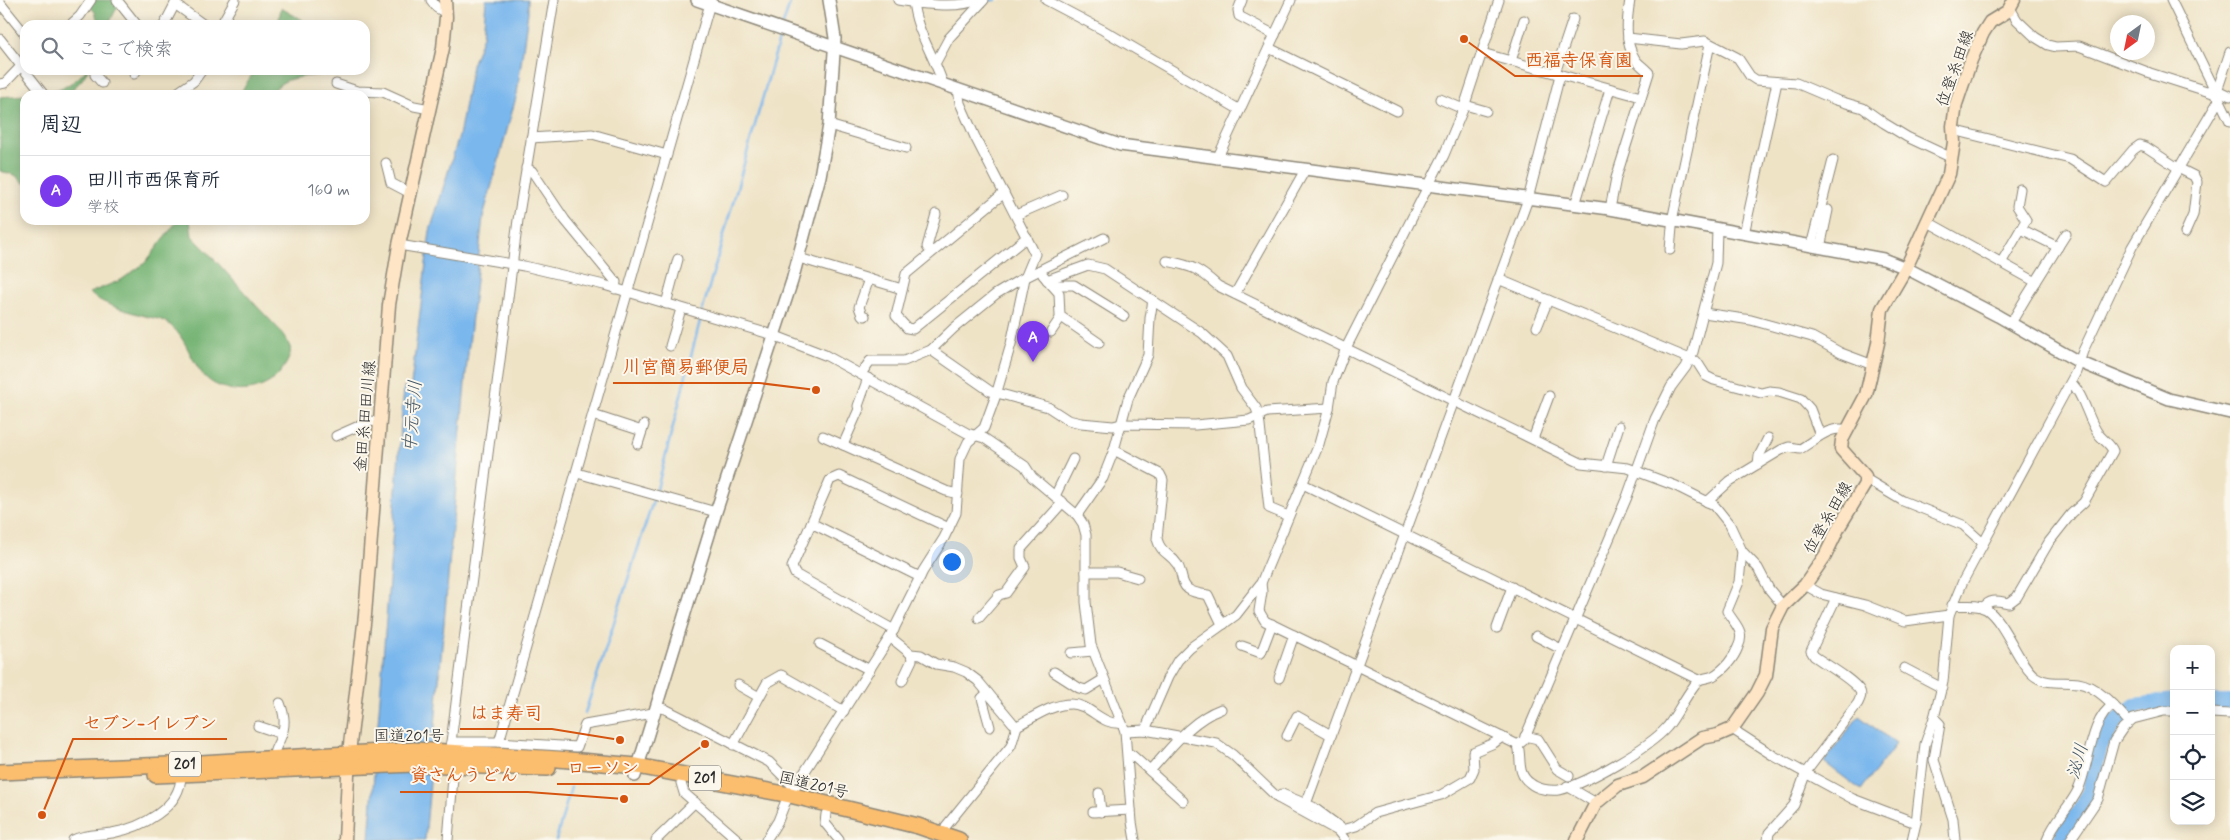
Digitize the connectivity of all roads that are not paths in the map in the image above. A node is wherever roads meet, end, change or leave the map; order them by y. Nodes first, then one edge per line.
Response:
1 (91, 0) edge
2 (118, 0) edge
3 (236, 0) edge
4 (431, 0) edge
5 (445, 0) edge
6 (554, 0) edge
7 (697, 0) edge
8 (829, 0) edge
9 (898, 0) edge
10 (978, 0) edge
11 (984, 0) edge
12 (1046, 0) edge
13 (1242, 0) edge
14 (1291, 0) edge
15 (1499, 0) edge
16 (1630, 0) edge
17 (2171, 0) edge
18 (913, 1) edge
19 (176, 2) edge
20 (710, 2) edge
21 (0, 3) edge
22 (2012, 4) edge
23 (446, 13) junction
24 (1573, 19) dead end
25 (76, 20) edge
26 (133, 20) edge
27 (167, 20) edge
28 (198, 20) edge
29 (224, 20) edge
30 (1524, 20) dead end
31 (20, 28) edge
32 (1275, 35) junction
33 (1628, 38) junction
34 (0, 39) edge
35 (1710, 44) junction
36 (834, 47) junction
37 (1269, 48) junction
38 (2230, 52) edge
39 (1482, 53) junction
40 (20, 61) edge
41 (1511, 61) junction
42 (936, 62) junction
43 (20, 67) edge
44 (1558, 74) junction
45 (30, 75) edge
46 (94, 75) edge
47 (198, 75) edge
48 (1777, 82) junction
49 (102, 83) dead end
50 (0, 84) edge
51 (336, 84) dead end
52 (942, 84) junction
53 (1610, 89) junction
54 (41, 90) edge
55 (181, 90) edge
56 (354, 90) edge
57 (958, 90) junction
58 (370, 92) edge
59 (2217, 95) junction
60 (2230, 96) edge
61 (1641, 97) junction
62 (1440, 99) dead end
63 (1464, 107) junction
64 (430, 109) junction
65 (1240, 110) junction
66 (1397, 111) dead end
67 (1486, 111) dead end
68 (2230, 120) edge
69 (829, 125) junction
70 (1953, 130) junction
71 (531, 138) junction
72 (906, 148) dead end
73 (667, 155) junction
74 (1952, 158) junction
75 (1218, 159) junction
76 (1833, 160) dead end
77 (386, 163) dead end
78 (526, 168) junction
79 (2178, 168) junction
80 (1305, 170) junction
81 (1428, 186) junction
82 (2020, 189) dead end
83 (410, 193) junction
84 (1004, 193) junction
85 (1062, 195) dead end
86 (1528, 199) junction
87 (1575, 205) junction
88 (1610, 209) junction
89 (1828, 210) dead end
90 (936, 214) dead end
91 (1016, 215) junction
92 (1673, 221) junction
93 (1928, 222) junction
94 (2021, 228) junction
95 (1717, 229) junction
96 (2185, 233) dead end
97 (1744, 234) junction
98 (2066, 234) dead end
99 (1027, 237) junction
100 (1104, 238) dead end
101 (405, 246) junction
102 (1816, 247) junction
103 (2058, 247) junction
104 (1670, 250) dead end
105 (932, 252) junction
106 (799, 258) junction
107 (678, 260) dead end
108 (1167, 261) dead end
109 (2001, 263) junction
110 (509, 264) junction
111 (1906, 268) junction
112 (1040, 271) junction
113 (1025, 278) junction
114 (869, 279) junction
115 (1498, 279) junction
116 (1050, 282) junction
117 (2036, 282) junction
118 (615, 289) junction
119 (902, 289) junction
120 (628, 293) junction
121 (1235, 294) junction
122 (1153, 300) junction
123 (1548, 300) junction
124 (666, 304) junction
125 (681, 309) junction
126 (1704, 313) junction
127 (865, 316) dead end
128 (1061, 316) junction
129 (1124, 316) dead end
130 (2011, 323) junction
131 (1537, 327) dead end
132 (1051, 332) dead end
133 (773, 335) junction
134 (1099, 342) dead end
135 (670, 346) dead end
136 (1346, 348) junction
137 (931, 350) junction
138 (1690, 359) junction
139 (2079, 362) junction
140 (1873, 365) junction
141 (865, 376) junction
142 (2071, 382) junction
143 (997, 392) junction
144 (1549, 396) dead end
145 (1454, 401) junction
146 (1329, 408) junction
147 (2230, 413) edge
148 (593, 416) junction
149 (1259, 417) junction
150 (380, 422) junction
151 (1121, 424) junction
152 (1619, 426) dead end
153 (1847, 430) junction
154 (975, 435) junction
155 (1820, 435) junction
156 (336, 436) dead end
157 (823, 436) dead end
158 (1768, 438) dead end
159 (1533, 439) junction
160 (638, 444) dead end
161 (843, 446) junction
162 (1114, 450) junction
163 (1073, 459) dead end
164 (1758, 464) junction
165 (1606, 466) junction
166 (1635, 471) junction
167 (577, 473) junction
168 (1866, 479) junction
169 (1303, 484) junction
170 (958, 494) junction
171 (1055, 496) junction
172 (1063, 502) junction
173 (1707, 502) junction
174 (716, 512) junction
175 (1077, 515) junction
176 (1288, 516) junction
177 (811, 523) junction
178 (949, 528) junction
179 (1405, 534) junction
180 (1983, 543) junction
181 (1742, 551) junction
182 (1086, 572) junction
183 (920, 577) junction
184 (1138, 578) dead end
185 (1260, 583) junction
186 (1804, 585) junction
187 (1512, 587) junction
188 (1836, 598) junction
189 (1952, 605) junction
190 (1783, 606) junction
191 (1983, 608) junction
192 (1948, 615) junction
193 (979, 618) dead end
194 (1575, 618) junction
195 (1224, 624) junction
196 (1272, 624) junction
197 (1497, 628) dead end
198 (892, 634) junction
199 (1294, 635) junction
200 (1536, 636) dead end
201 (820, 644) dead end
202 (1242, 646) dead end
203 (1561, 650) junction
204 (1093, 651) junction
205 (1071, 653) dead end
206 (911, 654) junction
207 (1357, 666) junction
208 (1904, 668) dead end
209 (870, 670) junction
210 (1054, 672) dead end
211 (1279, 678) dead end
212 (1104, 679) junction
213 (1699, 680) junction
214 (902, 681) dead end
215 (738, 686) dead end
216 (1942, 688) junction
217 (988, 693) junction
218 (759, 697) junction
219 (280, 703) dead end
220 (2115, 707) junction
221 (654, 710) junction
222 (1221, 710) dead end
223 (844, 711) junction
224 (2170, 712) edge
225 (2215, 713) edge
226 (2230, 714) edge
227 (1934, 718) junction
228 (2128, 721) junction
229 (258, 726) dead end
230 (1017, 726) junction
231 (990, 727) dead end
232 (1123, 727) junction
233 (1732, 729) junction
234 (1146, 730) junction
235 (282, 734) junction
236 (1331, 735) junction
237 (1181, 736) junction
238 (1287, 736) dead end
239 (1525, 736) junction
240 (1502, 737) junction
241 (499, 742) junction
242 (733, 745) junction
243 (1518, 745) junction
244 (450, 755) junction
245 (1128, 755) junction
246 (274, 758) junction
247 (349, 760) junction
248 (636, 771) junction
249 (1150, 771) junction
250 (0, 772) edge
251 (1806, 772) junction
252 (181, 774) junction
253 (1569, 776) dead end
254 (0, 780) edge
255 (681, 783) junction
256 (1567, 786) junction
257 (1099, 793) dead end
258 (790, 795) junction
259 (1278, 798) junction
260 (1183, 801) dead end
261 (695, 802) junction
262 (1306, 804) junction
263 (1596, 804) junction
264 (1131, 810) junction
265 (826, 814) junction
266 (1916, 823) junction
267 (946, 826) dead end
268 (1341, 830) junction
269 (73, 840) edge
270 (345, 840) edge
271 (448, 840) edge
272 (656, 840) edge
273 (738, 840) edge
274 (766, 840) edge
275 (839, 840) edge
276 (930, 840) edge
277 (959, 840) edge
278 (1135, 840) edge
279 (1345, 840) edge
280 (1577, 840) edge
281 (1768, 840) edge
282 (1912, 840) edge
283 (1955, 840) edge
284 (2048, 840) edge
285 (2070, 840) edge

1 - 25 street
2 - 26 street
3 - 29 street
4 - 23 street
5 - 23 main road, 金田糸田田川線
6 - 71 street
7 - 20 street
8 - 36 street
9 - 18 street
10 - 18 street
11 - 42 street
12 - 65 street
13 - 32 street
14 - 32 street
15 - 39 street
16 - 33 street
17 - 59 street
18 - 42 street
19 - 27 street
19 - 28 street
20 - 36 street
20 - 73 street
21 - 31 street
22 - 59 street
22 - 70 main road, 位登糸田線
23 - 64 main road, 金田糸田田川線
24 - 44 street
30 - 41 street
32 - 37 street
33 - 35 street
33 - 61 street
34 - 40 street
35 - 48 street
35 - 92 street
36 - 52 street
36 - 69 street
37 - 65 street
37 - 66 street
38 - 59 street
39 - 41 street
39 - 63 street
41 - 44 street
42 - 52 street
43 - 50 street
44 - 53 street
44 - 86 street
45 - 54 street
46 - 49 street
47 - 55 street
48 - 74 street
48 - 97 street
51 - 56 street
52 - 57 street
53 - 61 street
53 - 87 street
57 - 75 street
57 - 84 street
58 - 64 street
59 - 60 street
59 - 68 street
59 - 79 street
61 - 88 street
62 - 63 street
63 - 67 street
63 - 81 street
64 - 83 main road, 金田糸田田川線
65 - 75 street
69 - 72 street
69 - 106 street
70 - 74 main road, 位登糸田線
70 - 79 street
71 - 73 street
71 - 78 street
73 - 120 street
74 - 93 main road, 位登糸田線
75 - 80 street
76 - 102 street
77 - 83 street
78 - 110 street
78 - 118 street
79 - 96 street
79 - 139 street
80 - 81 street
80 - 121 street
81 - 86 street
81 - 136 street
82 - 94 street
83 - 101 main road, 金田糸田田川線
84 - 91 street
84 - 105 street
85 - 91 street
86 - 87 street
86 - 115 street
87 - 88 street
88 - 92 street
89 - 102 street
90 - 105 street
91 - 99 street
92 - 95 street
92 - 104 street
93 - 109 street
93 - 111 main road, 位登糸田線
94 - 103 street
94 - 109 street
95 - 97 street
95 - 126 street
97 - 102 street
98 - 103 street
99 - 113 street
99 - 119 street
100 - 112 street
101 - 110 street
101 - 150 main road, 金田糸田田川線
102 - 111 street
103 - 117 street
105 - 119 street
106 - 114 street
106 - 133 street
107 - 124 street
108 - 121 street
109 - 117 street
110 - 118 street
110 - 244 street
111 - 130 street
111 - 140 main road, 位登糸田線
112 - 113 street
112 - 116 street
113 - 137 street
113 - 143 street
114 - 119 street
114 - 127 street
115 - 123 street
115 - 145 street
116 - 122 street
116 - 128 street
116 - 129 street
117 - 130 street
118 - 120 street
120 - 124 street
120 - 148 street
121 - 136 street
122 - 149 street
122 - 151 street
123 - 131 street
123 - 138 street
124 - 125 street
125 - 133 street
125 - 135 street
126 - 138 street
126 - 140 street
128 - 132 street
128 - 134 street
130 - 139 street
133 - 141 street
133 - 174 street
136 - 145 street
136 - 146 street
137 - 141 street
137 - 143 street
138 - 155 street
138 - 166 street
139 - 142 street
139 - 147 street
140 - 153 main road, 位登糸田線
141 - 154 street
141 - 161 street
142 - 180 street
142 - 191 street
143 - 151 street
143 - 154 street
144 - 159 street
145 - 159 street
145 - 179 street
146 - 149 street
146 - 169 street
148 - 160 street
148 - 167 street
149 - 151 street
149 - 176 street
150 - 156 street
150 - 247 main road, 金田糸田田川線
151 - 162 street
152 - 165 street
153 - 155 street
153 - 168 main road, 位登糸田線
154 - 170 street
154 - 171 street
155 - 164 street
157 - 161 street
158 - 164 street
159 - 165 street
161 - 170 street
162 - 175 street
162 - 195 street
163 - 171 street
164 - 173 street
165 - 166 street
166 - 173 street
166 - 194 street
167 - 174 street
167 - 241 street
168 - 180 street
168 - 186 main road, 位登糸田線
169 - 176 street
169 - 179 street
170 - 178 street
171 - 172 street
172 - 175 street
172 - 193 street
173 - 181 street
174 - 221 street
175 - 182 street
176 - 185 street
177 - 178 street
177 - 183 street
177 - 198 street
178 - 183 street
179 - 187 street
179 - 207 street
180 - 189 street
181 - 190 street
181 - 213 street
182 - 184 street
182 - 204 street
183 - 198 street
185 - 195 street
185 - 196 street
186 - 188 street
186 - 190 main road, 位登糸田線
187 - 194 street
187 - 197 street
188 - 192 street
188 - 251 street
189 - 191 street
189 - 192 street
190 - 233 main road, 位登糸田線
191 - 220 street
192 - 216 street
194 - 203 street
194 - 213 street
195 - 234 street
196 - 199 street
196 - 202 street
198 - 206 street
198 - 209 street
199 - 207 street
199 - 211 street
200 - 203 street
201 - 209 street
203 - 239 street
204 - 205 street
204 - 212 street
206 - 214 street
206 - 217 street
207 - 236 street
207 - 240 street
208 - 216 street
209 - 223 street
210 - 212 street
212 - 232 street
213 - 256 street
215 - 218 street
216 - 227 street
217 - 230 street
217 - 231 street
218 - 223 street
218 - 242 street
219 - 235 street
220 - 228 street
220 - 284 street
221 - 241 street
221 - 242 street
221 - 248 street
222 - 237 street
223 - 258 street
224 - 228 street
225 - 226 street
227 - 266 street
227 - 283 street
228 - 285 street
229 - 235 street
230 - 232 street
230 - 267 street
232 - 234 street
232 - 245 street
233 - 251 street
233 - 263 main road
234 - 237 street
235 - 246 street
236 - 238 street
236 - 262 street
237 - 249 street
237 - 259 street
239 - 243 street
239 - 253 street
240 - 243 street
240 - 268 street
241 - 244 street
242 - 258 street
243 - 256 street
244 - 247 highway, 国道201号 / 201
244 - 248 highway, 国道201号 / 201
244 - 271 street
245 - 249 street
245 - 264 street
246 - 247 highway, 国道201号 / 201
246 - 250 highway, 国道201号 / 201
247 - 252 highway, 国道201号 / 201
247 - 270 main road, 金田糸田田川線
248 - 255 highway, 国道201号 / 201
248 - 258 highway, 国道201号 / 201
249 - 260 street
251 - 266 street
251 - 281 street
252 - 254 highway, 国道201号 / 201
252 - 269 street
255 - 258 highway, 国道201号 / 201
255 - 261 street
256 - 263 street
257 - 264 street
258 - 265 highway, 国道201号 / 201
258 - 274 street
258 - 277 highway, 国道201号 / 201
259 - 262 street
259 - 268 street
261 - 272 street
261 - 273 street
262 - 268 street
263 - 280 main road
264 - 278 street
265 - 275 street
265 - 276 highway, 国道201号 / 201
266 - 282 street
268 - 279 street

